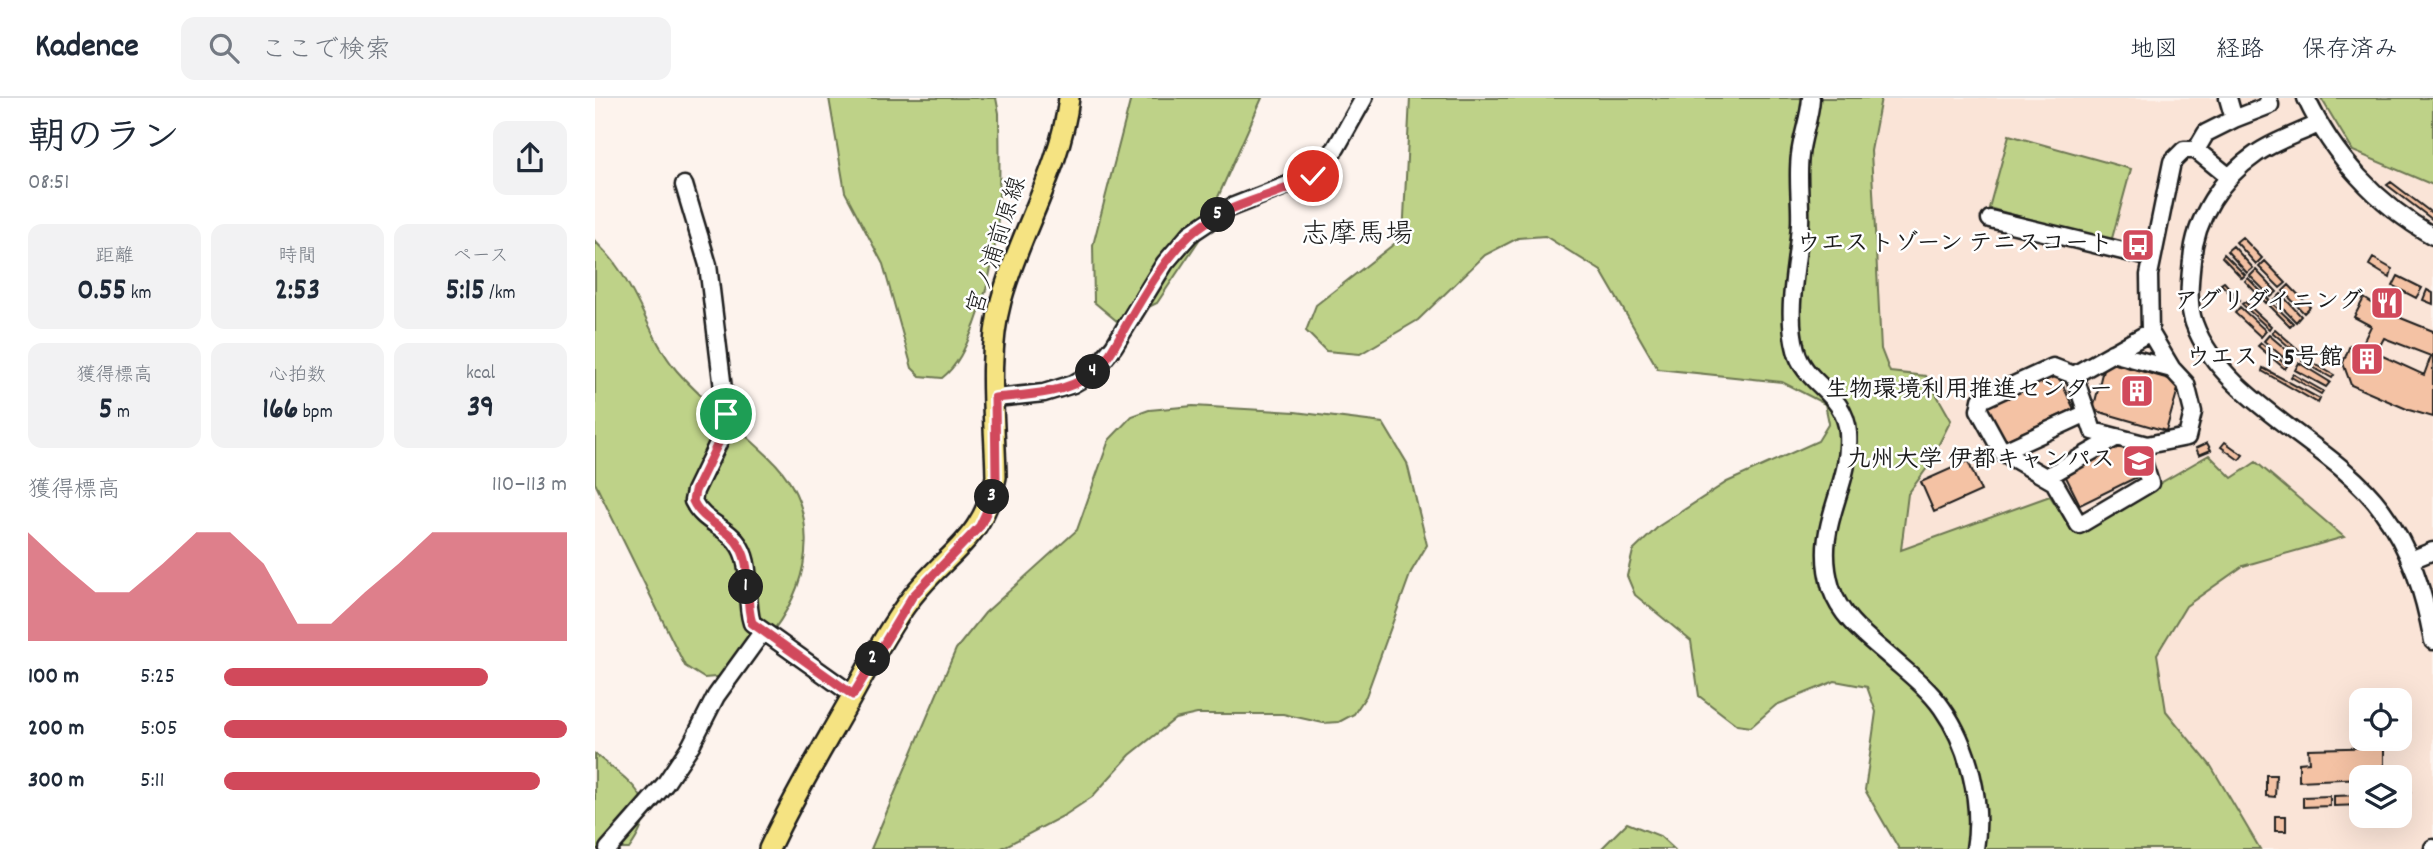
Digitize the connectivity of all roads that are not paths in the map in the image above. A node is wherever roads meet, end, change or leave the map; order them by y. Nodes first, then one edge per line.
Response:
1 (1069, 98) edge
2 (1364, 98) edge
3 (1811, 98) edge
4 (2228, 98) edge
5 (2268, 98) edge
6 (2306, 98) edge
7 (2234, 118) junction
8 (2318, 124) junction
9 (2196, 150) junction
10 (2229, 177) junction
11 (684, 185) dead end
12 (1990, 219) dead end
13 (2433, 236) edge
14 (2152, 258) junction
15 (2150, 332) junction
16 (2112, 352) junction
17 (2172, 369) junction
18 (2074, 374) junction
19 (995, 398) junction
20 (2087, 413) junction
21 (2117, 437) junction
22 (2137, 443) junction
23 (2002, 452) junction
24 (2054, 482) junction
25 (2433, 551) edge
26 (2411, 560) junction
27 (763, 631) junction
28 (2433, 641) edge
29 (853, 695) junction
30 (608, 849) edge
31 (769, 849) edge
32 (1975, 849) edge

1 - 19 main road, 宮ノ浦前原線
2 - 19 street
3 - 32 street
4 - 7 street
5 - 7 street
6 - 8 street
7 - 9 street
8 - 10 street
8 - 13 street
9 - 10 street
9 - 14 street
10 - 26 street
11 - 27 street
12 - 14 street
14 - 15 street
15 - 16 street
15 - 17 street
16 - 17 street
16 - 18 street
17 - 22 street
18 - 20 street
18 - 23 street
19 - 29 main road, 宮ノ浦前原線
20 - 21 street
20 - 23 street
21 - 22 street
21 - 24 street
22 - 24 street
23 - 24 street
25 - 26 street
26 - 28 street
27 - 29 street
27 - 30 street
29 - 31 main road, 宮ノ浦前原線

